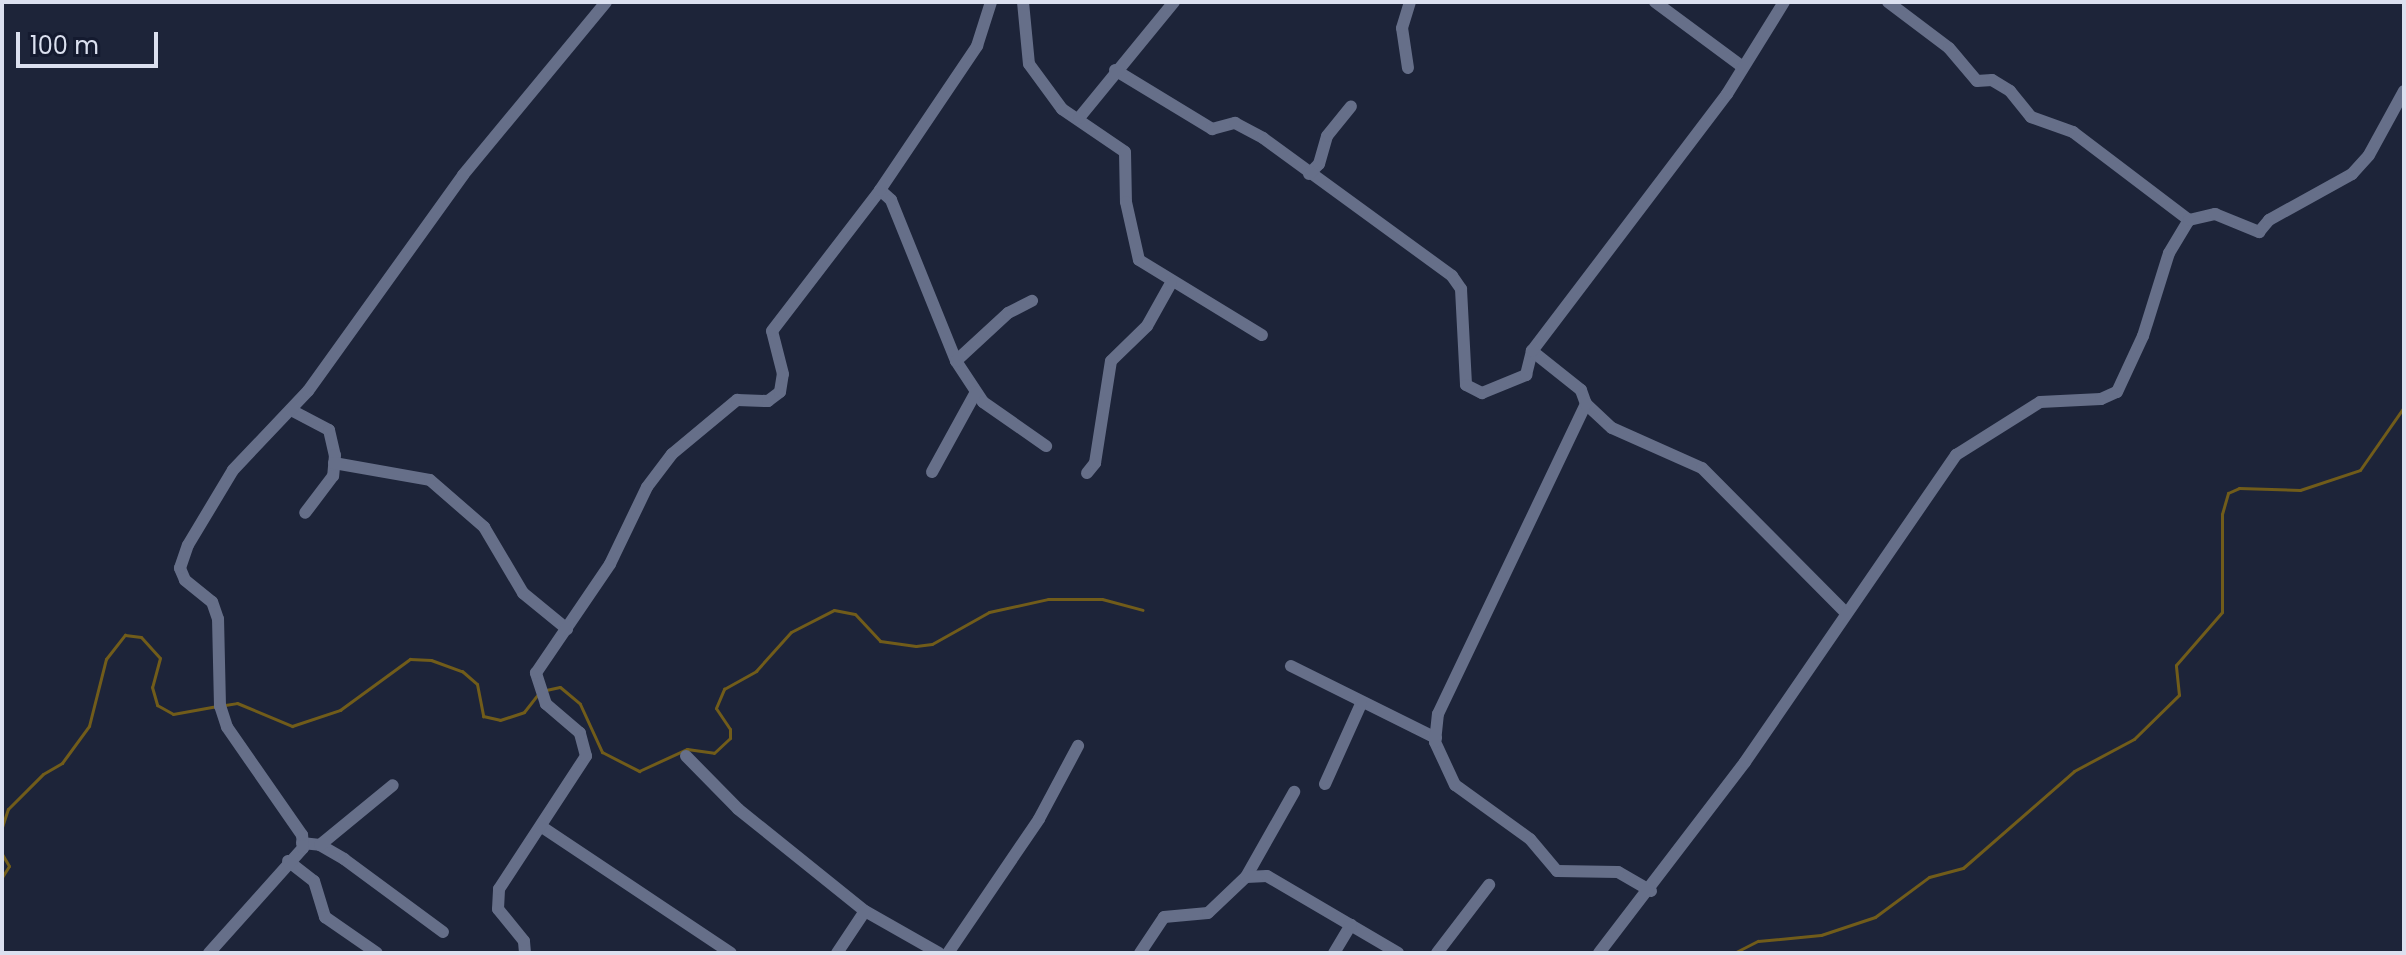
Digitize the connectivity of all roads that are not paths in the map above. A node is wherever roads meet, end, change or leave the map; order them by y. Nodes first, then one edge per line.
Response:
1 (606, 2) edge
2 (991, 2) edge
3 (1023, 2) edge
4 (1174, 2) edge
5 (1410, 2) edge
6 (1655, 2) edge
7 (1784, 2) edge
8 (1888, 2) edge
9 (1743, 67) junction
10 (1408, 68) dead end
11 (1115, 70) junction
12 (2404, 91) edge
13 (1351, 106) dead end
14 (1079, 118) junction
15 (1309, 174) junction
16 (880, 190) junction
17 (2189, 220) junction
18 (1171, 283) junction
19 (1032, 301) dead end
20 (1262, 335) dead end
21 (1532, 351) junction
22 (956, 361) junction
23 (976, 392) junction
24 (1586, 404) junction
25 (291, 410) junction
26 (1046, 446) dead end
27 (334, 463) junction
28 (932, 472) dead end
29 (1087, 473) dead end
30 (305, 513) dead end
31 (1846, 613) junction
32 (567, 629) junction
33 (1291, 666) dead end
34 (1361, 704) junction
35 (1436, 738) junction
36 (1078, 746) dead end
37 (686, 756) dead end
38 (1325, 784) dead end
39 (393, 785) dead end
40 (1294, 792) dead end
41 (542, 827) junction
42 (302, 843) junction
43 (320, 845) junction
44 (288, 861) junction
45 (1246, 877) junction
46 (1489, 885) dead end
47 (1651, 891) junction
48 (865, 911) junction
49 (1351, 925) junction
50 (443, 932) dead end
51 (209, 953) edge
52 (377, 953) edge
53 (525, 953) edge
54 (731, 953) edge
55 (837, 953) edge
56 (939, 953) edge
57 (948, 953) edge
58 (1140, 953) edge
59 (1334, 953) edge
60 (1398, 953) edge
61 (1437, 953) edge
62 (1599, 953) edge

1 - 25 street
2 - 16 street
3 - 14 street
4 - 11 street
5 - 10 street
6 - 9 street
7 - 9 street
8 - 17 street
9 - 21 street
11 - 14 street
11 - 15 street
12 - 17 street
13 - 15 street
14 - 18 street
15 - 21 street
16 - 22 street
16 - 32 street
17 - 31 street
18 - 20 street
18 - 29 street
19 - 22 street
21 - 24 street
22 - 23 street
23 - 26 street
23 - 28 street
24 - 31 street
24 - 35 street
25 - 27 street
25 - 42 street
27 - 30 street
27 - 32 street
31 - 47 street
32 - 41 street
33 - 34 street
34 - 35 street
34 - 38 street
35 - 47 street
36 - 57 street
37 - 48 street
39 - 43 street
40 - 45 street
41 - 53 street
41 - 54 street
42 - 43 street
42 - 44 street
43 - 50 street
44 - 51 street
44 - 52 street
45 - 49 street
45 - 58 street
46 - 61 street
47 - 62 street
48 - 55 street
48 - 56 street
49 - 59 street
49 - 60 street

